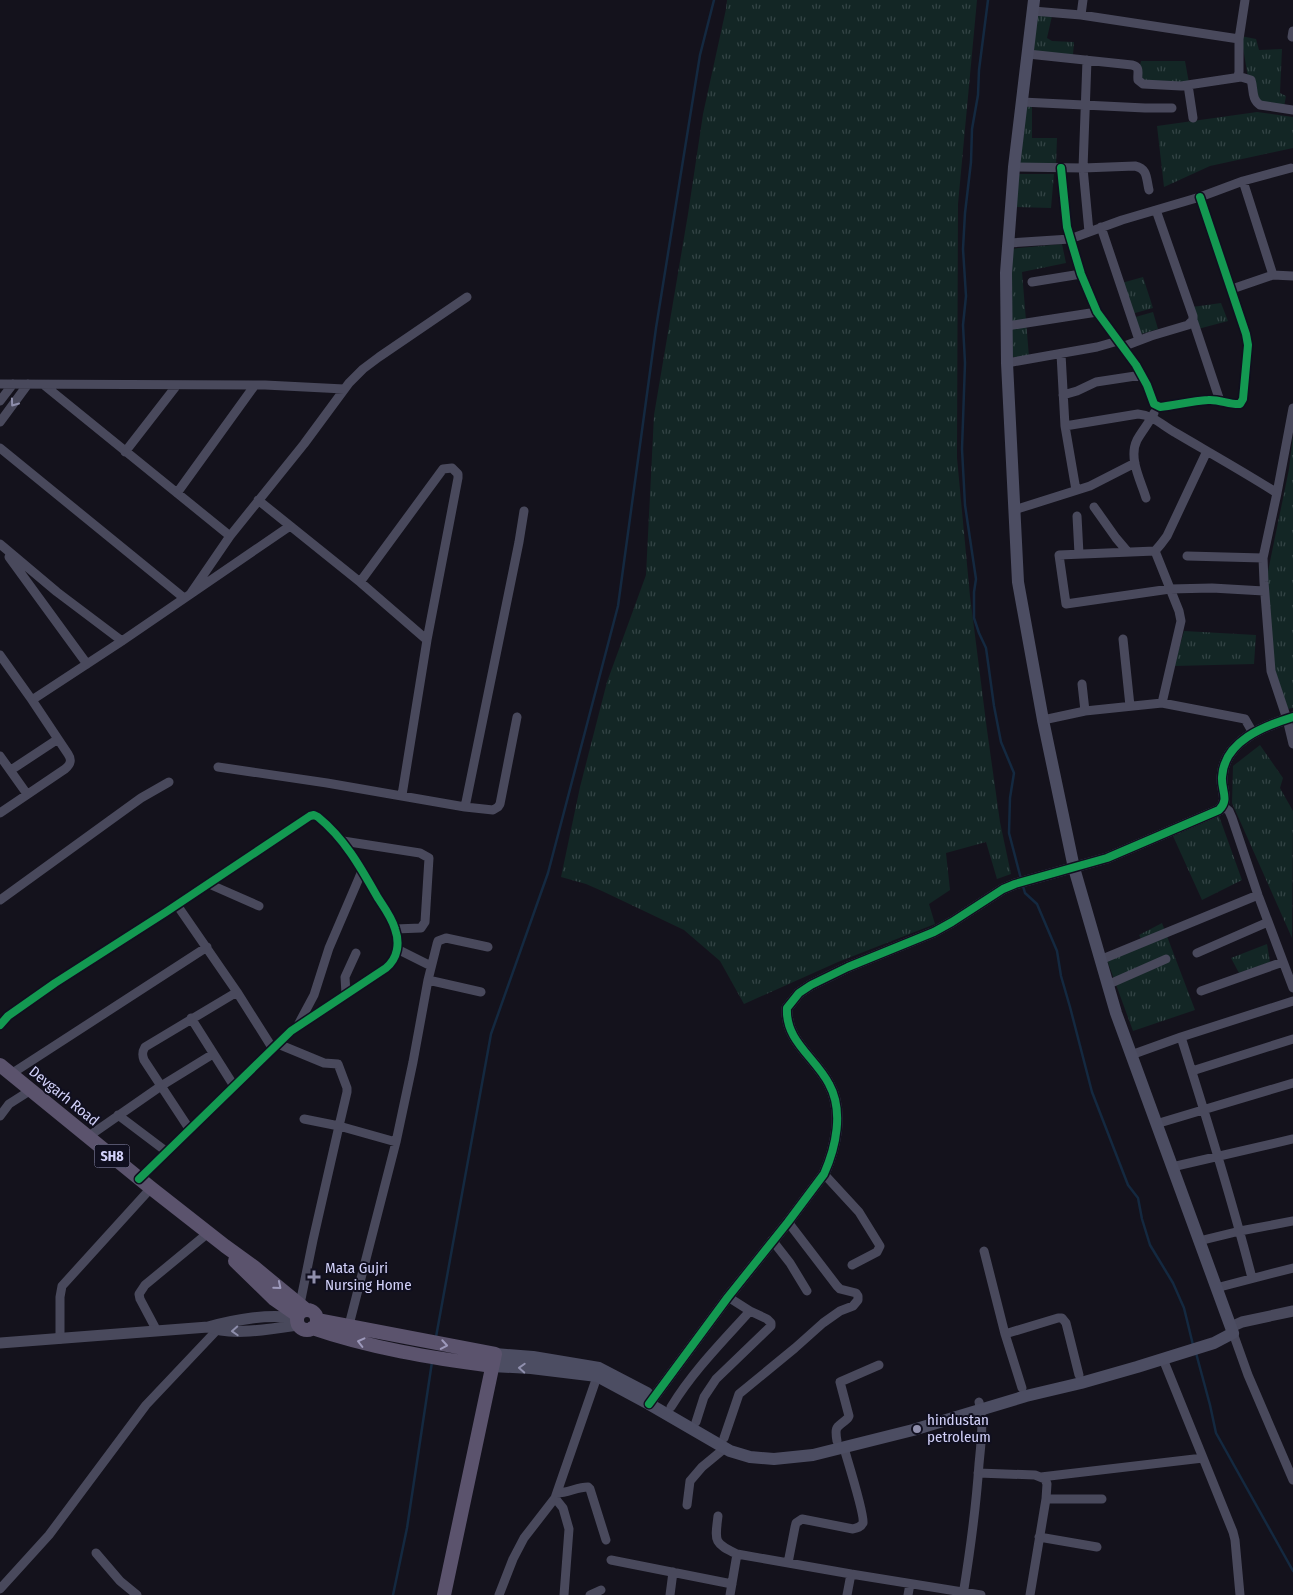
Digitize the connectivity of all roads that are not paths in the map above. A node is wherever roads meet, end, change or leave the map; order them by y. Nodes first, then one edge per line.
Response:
1 (1083, 0) edge
2 (1245, 0) edge
3 (1034, 5) edge
4 (1081, 14) junction
5 (1239, 39) junction
6 (1028, 54) junction
7 (1087, 60) junction
8 (1238, 76) junction
9 (1188, 85) junction
10 (1022, 102) junction
11 (1086, 105) junction
12 (1172, 108) dead end
13 (1293, 110) edge
14 (1193, 118) dead end
15 (1014, 167) junction
16 (1061, 168) junction
17 (1083, 168) junction
18 (1291, 168) dead end
19 (1244, 181) junction
20 (1149, 190) dead end
21 (1200, 196) junction
22 (1156, 210) junction
23 (1101, 226) junction
24 (1089, 232) junction
25 (1070, 239) junction
26 (1009, 243) junction
27 (1081, 274) junction
28 (1273, 275) junction
29 (1293, 276) edge
30 (1032, 282) dead end
31 (1232, 289) junction
32 (466, 297) dead end
33 (1097, 312) junction
34 (1193, 320) junction
35 (1007, 326) junction
36 (1139, 340) junction
37 (1120, 344) junction
38 (1061, 354) junction
39 (1007, 363) junction
40 (1142, 375) junction
41 (0, 384) edge
42 (13, 384) junction
43 (28, 384) junction
44 (44, 385) junction
45 (177, 385) junction
46 (255, 385) junction
47 (344, 389) junction
48 (1063, 395) junction
49 (0, 401) edge
50 (1220, 401) junction
51 (1157, 406) junction
52 (1293, 408) edge
53 (1152, 417) junction
54 (0, 422) edge
55 (1065, 426) junction
56 (0, 448) edge
57 (1207, 451) junction
58 (125, 452) junction
59 (1135, 463) junction
60 (1076, 490) junction
61 (177, 493) junction
62 (1278, 493) junction
63 (1146, 498) dead end
64 (258, 500) junction
65 (1094, 507) dead end
66 (1014, 510) junction
67 (524, 511) dead end
68 (1077, 516) dead end
69 (290, 526) junction
70 (230, 536) junction
71 (0, 545) edge
72 (1127, 551) junction
73 (1154, 551) junction
74 (1079, 554) junction
75 (1187, 556) dead end
76 (1263, 558) junction
77 (360, 582) junction
78 (1170, 588) junction
79 (1264, 591) junction
80 (187, 595) junction
81 (1123, 639) dead end
82 (427, 640) junction
83 (122, 642) junction
84 (0, 655) edge
85 (87, 664) junction
86 (1082, 684) dead end
87 (32, 700) junction
88 (1162, 703) junction
89 (1130, 706) junction
90 (1085, 711) junction
91 (518, 717) dead end
92 (1290, 718) edge
93 (1043, 720) junction
94 (1253, 733) junction
95 (58, 739) junction
96 (1293, 744) edge
97 (0, 756) edge
98 (218, 767) dead end
99 (10, 770) junction
100 (169, 782) dead end
101 (27, 794) junction
102 (402, 795) junction
103 (1224, 806) junction
104 (465, 807) junction
105 (0, 813) edge
106 (343, 841) junction
107 (1074, 868) junction
108 (362, 871) junction
109 (209, 884) junction
110 (1258, 895) junction
111 (0, 900) edge
112 (177, 905) junction
113 (259, 906) dead end
114 (1268, 922) junction
115 (395, 929) junction
116 (207, 947) junction
117 (488, 947) dead end
118 (397, 948) junction
119 (356, 952) dead end
120 (1197, 953) dead end
121 (1166, 959) dead end
122 (1100, 960) junction
123 (1283, 962) junction
124 (431, 966) junction
125 (428, 980) junction
126 (1107, 985) junction
127 (1293, 988) edge
128 (1201, 991) dead end
129 (237, 992) junction
130 (481, 992) dead end
131 (346, 994) junction
132 (1293, 1002) edge
133 (191, 1018) junction
134 (0, 1025) edge
135 (298, 1027) junction
136 (1181, 1037) junction
137 (1293, 1040) edge
138 (275, 1046) junction
139 (213, 1054) junction
140 (1131, 1055) junction
141 (5, 1069) edge
142 (1192, 1071) junction
143 (1293, 1083) edge
144 (161, 1086) junction
145 (234, 1086) junction
146 (31, 1090) junction
147 (1205, 1110) junction
148 (118, 1114) junction
149 (0, 1116) edge
150 (304, 1119) dead end
151 (1156, 1124) junction
152 (339, 1126) junction
153 (190, 1130) junction
154 (88, 1136) junction
155 (1293, 1139) edge
156 (396, 1142) junction
157 (167, 1152) junction
158 (1218, 1157) junction
159 (1172, 1167) junction
160 (824, 1174) junction
161 (139, 1179) junction
162 (151, 1188) junction
163 (1293, 1221) edge
164 (788, 1222) junction
165 (1240, 1231) junction
166 (208, 1233) junction
167 (772, 1240) junction
168 (1199, 1241) junction
169 (984, 1251) dead end
170 (852, 1265) dead end
171 (1293, 1268) edge
172 (1252, 1278) junction
173 (1216, 1288) junction
174 (807, 1291) dead end
175 (728, 1297) junction
176 (1293, 1310) edge
177 (750, 1311) junction
178 (299, 1314) junction
179 (1293, 1318) edge
180 (315, 1324) junction
181 (350, 1325) junction
182 (212, 1328) junction
183 (1232, 1330) junction
184 (157, 1331) junction
185 (1005, 1334) junction
186 (60, 1339) junction
187 (0, 1343) edge
188 (410, 1346) junction
189 (1182, 1349) junction
190 (1163, 1359) junction
191 (493, 1360) junction
192 (879, 1365) dead end
193 (598, 1372) junction
194 (1079, 1375) junction
195 (1022, 1388) junction
196 (652, 1401) junction
197 (980, 1406) junction
198 (671, 1407) junction
199 (696, 1422) junction
200 (725, 1443) junction
201 (841, 1444) junction
202 (1203, 1458) junction
203 (978, 1473) junction
204 (1040, 1477) junction
205 (1293, 1480) edge
206 (556, 1495) junction
207 (1046, 1499) junction
208 (1102, 1499) dead end
209 (687, 1504) dead end
210 (718, 1516) dead end
211 (1040, 1537) junction
212 (606, 1540) dead end
213 (1097, 1548) dead end
214 (96, 1554) dead end
215 (737, 1554) junction
216 (611, 1560) dead end
217 (788, 1563) junction
218 (674, 1572) junction
219 (851, 1574) junction
220 (732, 1584) junction
221 (910, 1584) junction
222 (0, 1589) edge
223 (601, 1590) dead end
224 (963, 1594) edge
225 (138, 1595) edge
226 (444, 1595) edge
227 (499, 1595) edge
228 (564, 1595) edge
229 (590, 1595) edge
230 (670, 1595) edge
231 (730, 1595) edge
232 (847, 1595) edge
233 (908, 1595) edge
234 (980, 1595) edge
235 (1030, 1595) edge
236 (1240, 1595) edge

1 - 4 street
2 - 5 street
3 - 4 street
3 - 6 main road
4 - 5 street
5 - 8 street
6 - 7 street
6 - 10 main road
7 - 9 street
7 - 11 street
8 - 9 street
8 - 13 street
9 - 14 street
10 - 11 street
10 - 15 main road
11 - 12 street
11 - 17 street
15 - 16 street
15 - 26 main road
16 - 17 street
16 - 25 street
17 - 20 street
17 - 24 street
18 - 19 street
19 - 21 street
19 - 28 street
21 - 22 street
21 - 31 street
22 - 23 street
22 - 34 street
23 - 24 street
23 - 36 street
24 - 25 street
25 - 26 street
25 - 27 street
26 - 35 main road
27 - 30 street
27 - 33 street
28 - 29 street
28 - 31 street
31 - 50 street
32 - 47 street
33 - 35 street
33 - 37 street
34 - 36 street
34 - 50 street
35 - 39 main road
36 - 37 street
37 - 38 street
37 - 40 street
38 - 39 street
38 - 48 street
39 - 66 main road
40 - 48 street
40 - 51 street
41 - 42 street
42 - 43 street
42 - 49 street
43 - 44 street
43 -> 54 street
44 - 45 street
44 - 58 street
45 - 46 street
45 - 58 street
46 - 47 street
46 - 61 street
47 - 64 street
48 - 55 street
50 - 51 street
51 - 53 street
52 - 62 street
53 - 55 street
53 - 57 street
53 - 59 street
55 - 60 street
56 - 80 street
57 - 62 street
57 - 73 street
58 - 61 street
59 - 60 street
59 - 63 street
60 - 66 street
61 - 70 street
62 - 76 street
64 - 69 street
64 - 70 street
65 - 72 street
66 - 93 main road
67 - 104 street
68 - 74 street
69 - 77 street
69 - 80 street
70 - 80 street
71 - 83 street
71 - 85 street
72 - 73 street
72 - 74 street
73 - 78 street
74 - 78 street
75 - 76 street
76 - 79 street
77 - 82 street
77 - 82 street
78 - 79 street
78 - 88 street
79 - 92 street
80 - 83 street
81 - 89 street
82 - 102 street
83 - 85 street
84 - 87 street
85 - 87 street
86 - 90 street
87 - 95 street
88 - 89 street
88 - 94 street
89 - 90 street
90 - 93 street
91 - 104 street
92 - 94 street
92 - 96 street
93 - 107 main road
94 - 103 street
95 - 99 street
95 - 101 street
97 - 99 street
98 - 102 street
99 - 101 street
100 - 111 street
101 - 105 street
102 - 104 street
103 - 107 street
103 - 110 street
106 - 108 street
106 - 109 street
106 - 115 street
107 - 122 main road
107 - 160 street
108 - 115 street
108 - 135 street
109 - 112 street
109 - 113 street
110 - 114 street
110 - 122 street
112 - 116 street
112 - 134 street
114 - 120 street
114 - 123 street
115 - 118 street
116 - 129 street
116 - 141 street
117 - 124 street
118 - 124 street
118 - 131 street
119 - 131 street
121 - 126 street
122 - 126 main road
123 - 127 street
123 - 128 street
124 - 125 street
125 - 130 street
125 - 156 street
126 - 140 main road
129 - 133 street
129 - 138 street
131 - 135 street
132 - 136 street
133 - 139 street
133 - 144 street
135 - 138 street
136 - 140 street
136 - 142 street
137 - 142 street
138 - 145 street
138 - 152 street
139 - 144 street
139 - 145 street
140 - 151 main road
141 - 146 main road, Devgarh Road / SH8
142 - 147 street
143 - 147 street
144 - 148 street
144 - 153 street
145 - 153 street
146 - 149 street
146 - 154 main road, Devgarh Road / SH8
147 - 151 street
147 - 158 street
148 - 154 street
148 - 157 street
150 - 152 street
151 - 159 main road
152 - 156 street
152 - 178 street
153 - 157 street
154 - 161 main road, Devgarh Road / SH8
155 - 158 street
156 - 181 street
157 - 161 street
158 - 159 street
158 - 165 street
159 - 168 main road
160 - 164 street
160 - 170 street
161 - 162 main road, Devgarh Road / SH8
162 - 166 main road, Devgarh Road / SH8
162 - 186 street
163 - 165 street
164 - 167 street
164 - 200 street
165 - 168 street
165 - 172 street
166 - 178 main road, Devgarh Road / SH8
166 - 184 street
167 - 174 street
167 - 175 street
168 - 173 main road
169 - 185 street
171 - 172 street
172 - 173 street
173 - 183 main road
175 - 177 street
175 - 196 street
176 - 183 street
177 - 198 street
177 - 199 street
178 - 180 main road, SH8
178 - 182 street
179 - 183 street
180 - 181 main road
188 -> 180 main road
181 - 188 main road
182 - 184 street
182 - 222 street
183 - 189 main road
183 - 205 street
184 - 186 street
185 - 194 street
185 - 195 street
186 - 187 street
188 - 191 main road
189 - 190 main road
189 - 194 main road
190 - 197 main road
190 - 202 street
191 - 193 main road
191 - 226 main road
192 - 201 street
193 - 196 main road
193 - 206 street
194 - 195 main road
195 - 197 main road
196 - 198 main road
196 - 200 main road
197 - 201 main road
197 - 203 street
198 - 199 main road
199 - 200 main road
200 - 201 main road
200 - 209 street
201 - 217 street
202 - 204 street
202 - 236 street
203 - 204 street
203 - 224 street
204 - 207 street
206 - 212 street
206 - 227 street
206 - 228 street
207 - 208 street
207 - 211 street
210 - 215 street
211 - 213 street
211 - 235 street
214 - 225 street
215 - 217 street
215 - 220 street
216 - 218 street
217 - 219 street
218 - 220 street
218 - 230 street
219 - 221 street
219 - 232 street
220 - 231 street
221 - 224 street
221 - 233 street
223 - 229 street
224 - 234 street

